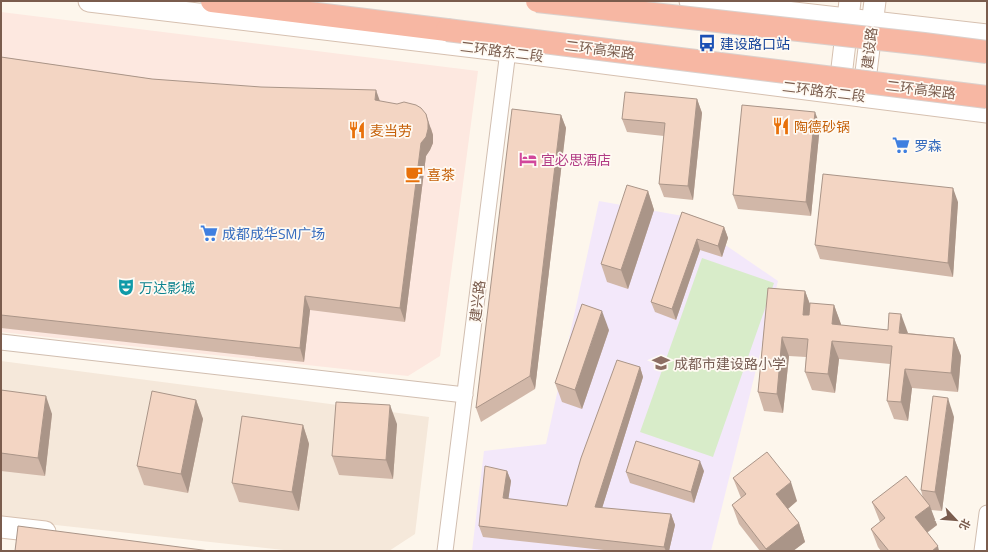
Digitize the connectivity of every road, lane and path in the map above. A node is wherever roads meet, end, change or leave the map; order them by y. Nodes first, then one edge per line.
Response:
1 (89, 1) edge
2 (212, 1) edge
3 (537, 1) edge
4 (690, 1) edge
5 (849, 10) edge
6 (874, 11) edge
7 (987, 35) edge
8 (508, 52) junction
9 (987, 52) edge
10 (839, 93) junction
11 (863, 96) junction
12 (987, 97) edge
13 (987, 112) edge
14 (1, 342) edge
15 (465, 395) junction
16 (987, 513) edge
17 (1, 527) edge
18 (63, 534) edge
19 (445, 551) edge
20 (982, 551) edge

1 - 8 main road, 二环路东二段
2 - 12 highway, 二环高架路, bridge
3 - 9 highway, bridge
4 - 5 main road
5 - 6 main road
5 - 10 main road, 建设路
6 - 7 main road
6 - 11 main road, 建设路
8 - 10 main road, 二环路东二段
8 - 15 street, 建兴路
10 - 11 main road, 二环路东二段
11 - 13 main road, 二环路东二段
14 - 15 street
15 - 19 street, 建兴路
16 - 20 street
17 - 18 main road

